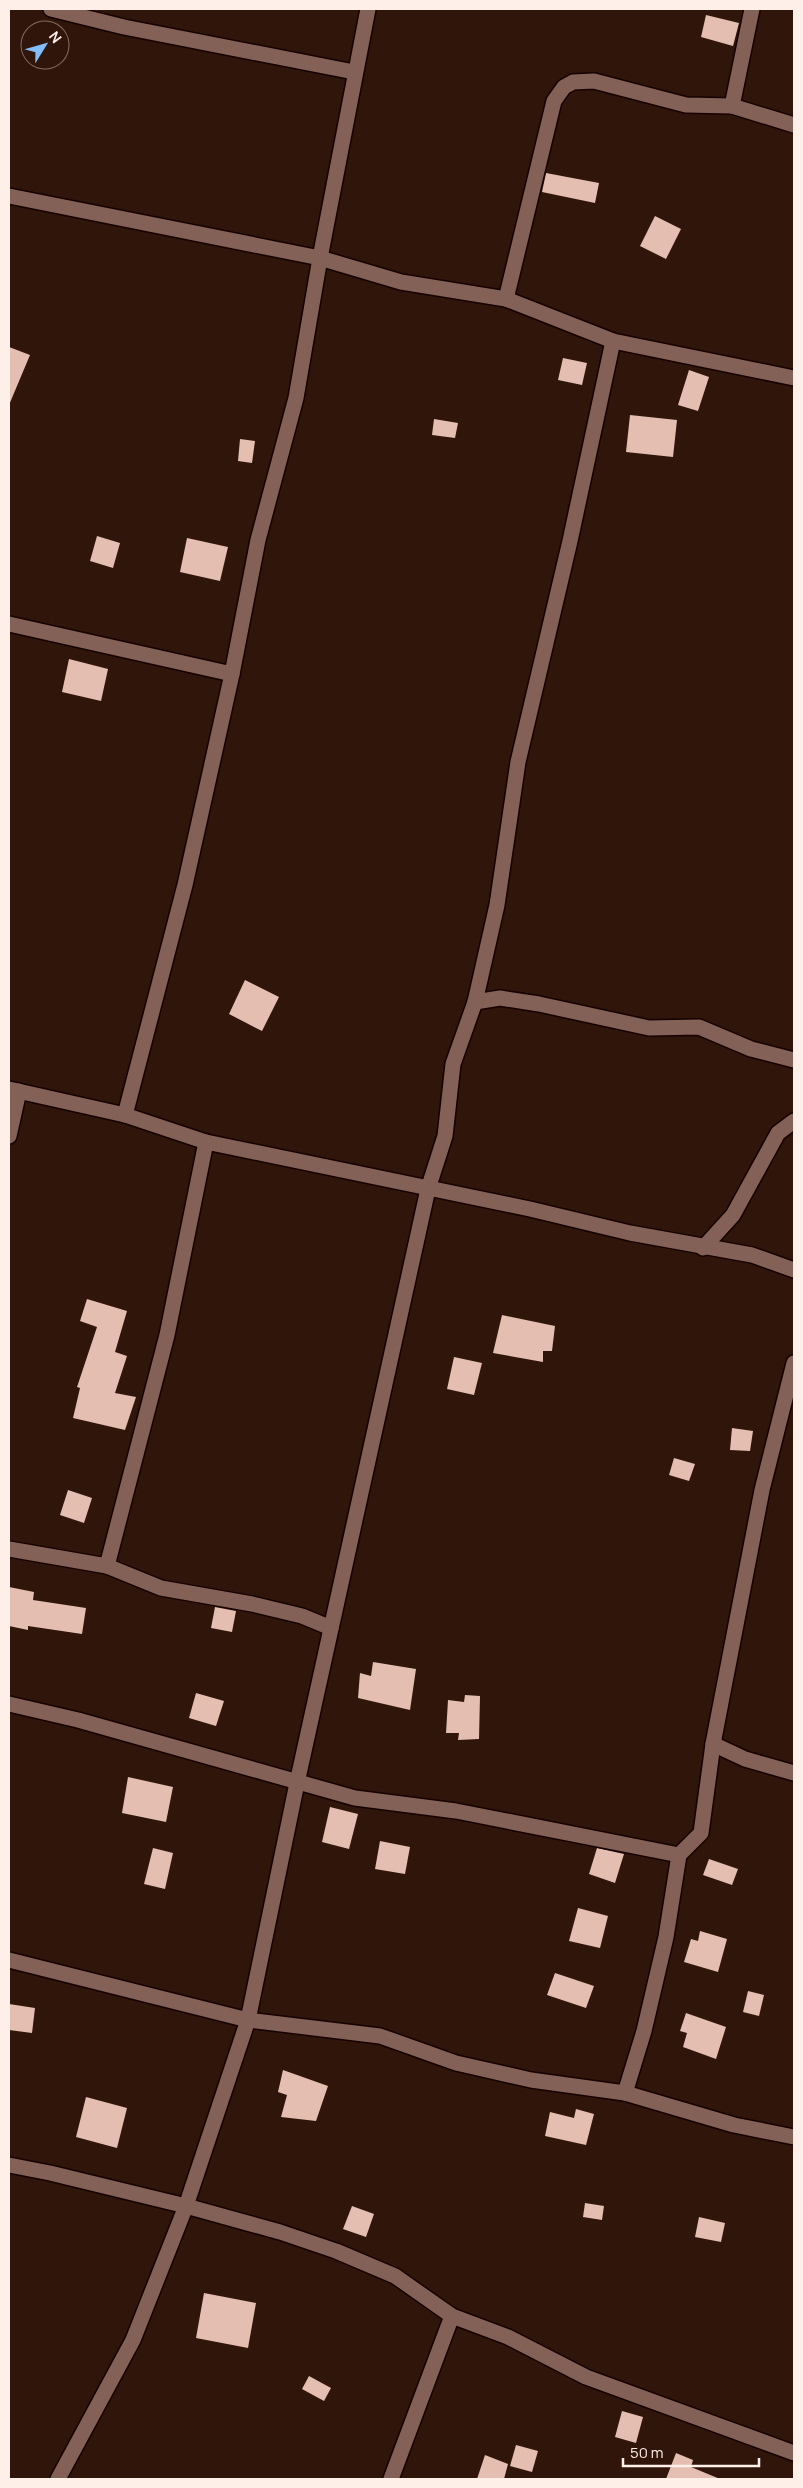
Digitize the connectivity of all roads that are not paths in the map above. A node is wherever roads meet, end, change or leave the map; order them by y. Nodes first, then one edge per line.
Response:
1 (51, 9) edge
2 (368, 9) edge
3 (752, 9) edge
4 (354, 72) junction
5 (732, 106) junction
6 (794, 125) edge
7 (9, 196) edge
8 (320, 258) junction
9 (506, 299) junction
10 (613, 341) junction
11 (794, 378) edge
12 (9, 624) edge
13 (232, 674) junction
14 (475, 1002) junction
15 (794, 1060) edge
16 (14, 1090) edge
17 (125, 1115) junction
18 (794, 1121) edge
19 (9, 1136) edge
20 (206, 1142) junction
21 (428, 1189) junction
22 (703, 1248) junction
23 (794, 1270) edge
24 (794, 1364) edge
25 (9, 1549) edge
26 (107, 1566) junction
27 (331, 1628) junction
28 (9, 1704) edge
29 (713, 1744) junction
30 (794, 1772) edge
31 (297, 1783) junction
32 (679, 1854) junction
33 (9, 1960) edge
34 (248, 2020) junction
35 (625, 2093) junction
36 (794, 2136) edge
37 (9, 2165) edge
38 (186, 2206) junction
39 (452, 2316) junction
40 (794, 2453) edge
41 (58, 2479) edge
42 (391, 2479) edge

1 - 4 street
2 - 4 street
3 - 5 street
4 - 8 street
5 - 6 street
5 - 9 street
7 - 8 street
8 - 9 street
8 - 13 street
9 - 10 street
10 - 11 street
10 - 14 street
12 - 13 street
13 - 17 street
14 - 15 street
14 - 21 street
16 - 17 street
16 - 19 street
17 - 20 street
18 - 22 street
20 - 21 street
20 - 26 street
21 - 22 street
21 - 27 street
22 - 23 street
24 - 29 street
25 - 26 street
26 - 27 street
27 - 31 street
28 - 31 street
29 - 30 street
29 - 32 street
31 - 32 street
31 - 34 street
32 - 35 street
33 - 34 street
34 - 35 street
34 - 38 street
35 - 36 street
37 - 38 street
38 - 39 street
38 - 41 street
39 - 40 street
39 - 42 street

